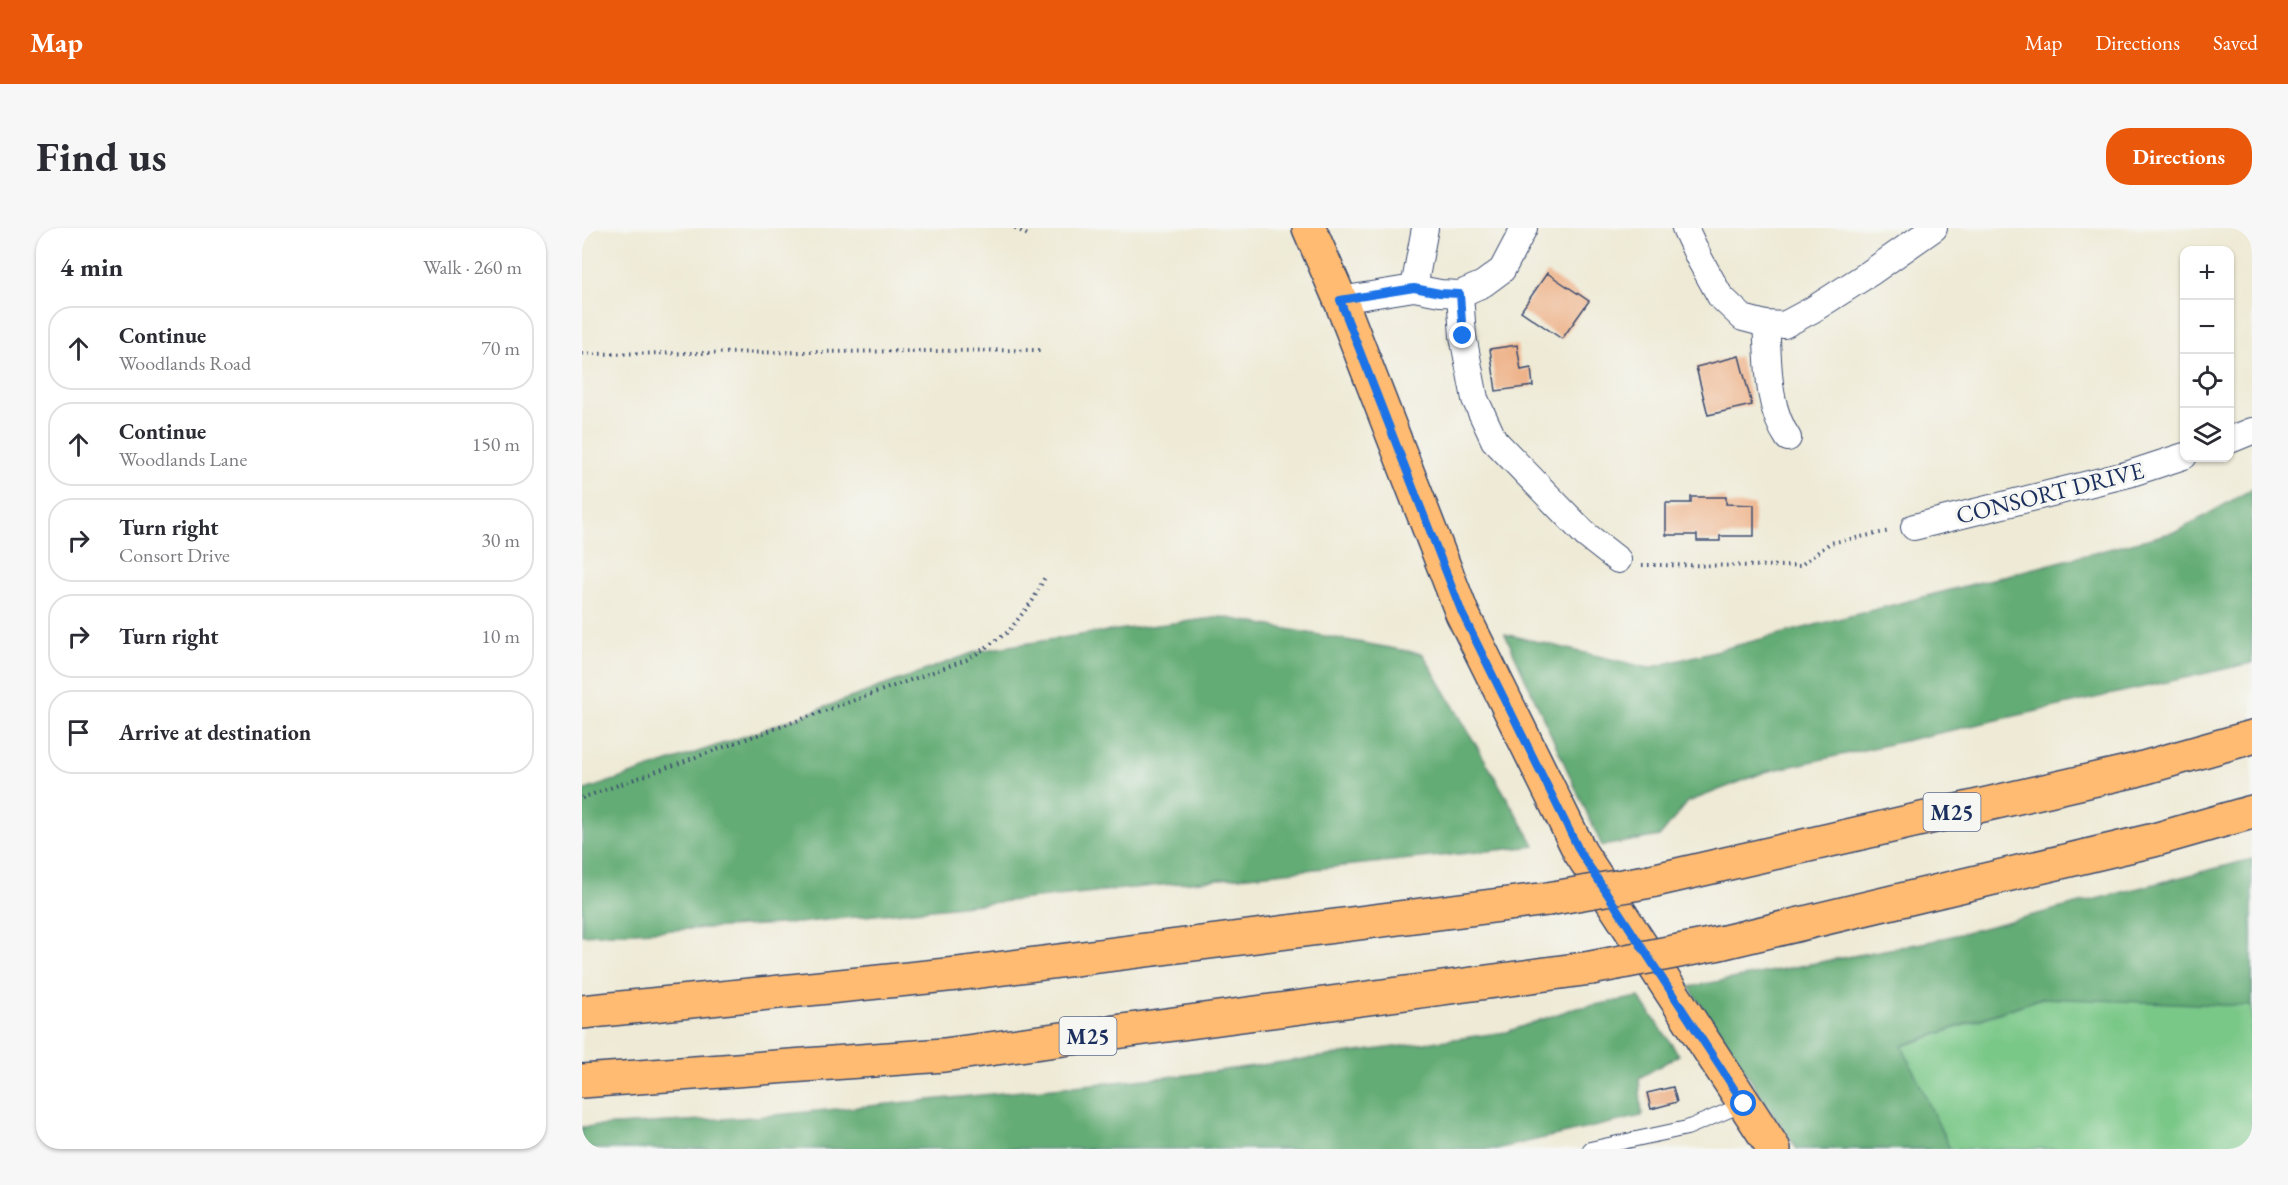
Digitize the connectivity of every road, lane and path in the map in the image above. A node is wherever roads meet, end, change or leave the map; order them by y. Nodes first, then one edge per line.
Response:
1 (1015, 228) edge
2 (1309, 228) edge
3 (1425, 228) edge
4 (1524, 228) edge
5 (1685, 228) edge
6 (1934, 228) edge
7 (1028, 235) dead end
8 (1414, 288) junction
9 (1460, 294) junction
10 (1340, 300) junction
11 (1766, 324) junction
12 (1040, 350) dead end
13 (582, 354) edge
14 (2252, 431) edge
15 (1788, 438) dead end
16 (2234, 438) edge
17 (2180, 457) edge
18 (1914, 527) joint
19 (1618, 560) joint
20 (1045, 577) dead end
21 (2252, 737) edge
22 (582, 798) edge
23 (2252, 813) edge
24 (582, 1012) edge
25 (582, 1081) edge
26 (1744, 1104) junction
27 (1590, 1149) edge
28 (1774, 1149) edge

1 - 7 path
2 - 10 main road
3 - 8 street
4 - 9 street
5 - 11 street
6 - 11 street
8 - 9 street
8 - 10 street
9 - 19 street
10 - 26 main road
11 - 15 street
12 - 13 path
14 - 16 street
17 - 18 street, CONSORT DRIVE
18 - 19 path
20 - 22 path
21 - 24 main road, M25, bridge
23 - 25 main road, M25, bridge
26 - 27 lane
26 - 28 main road

